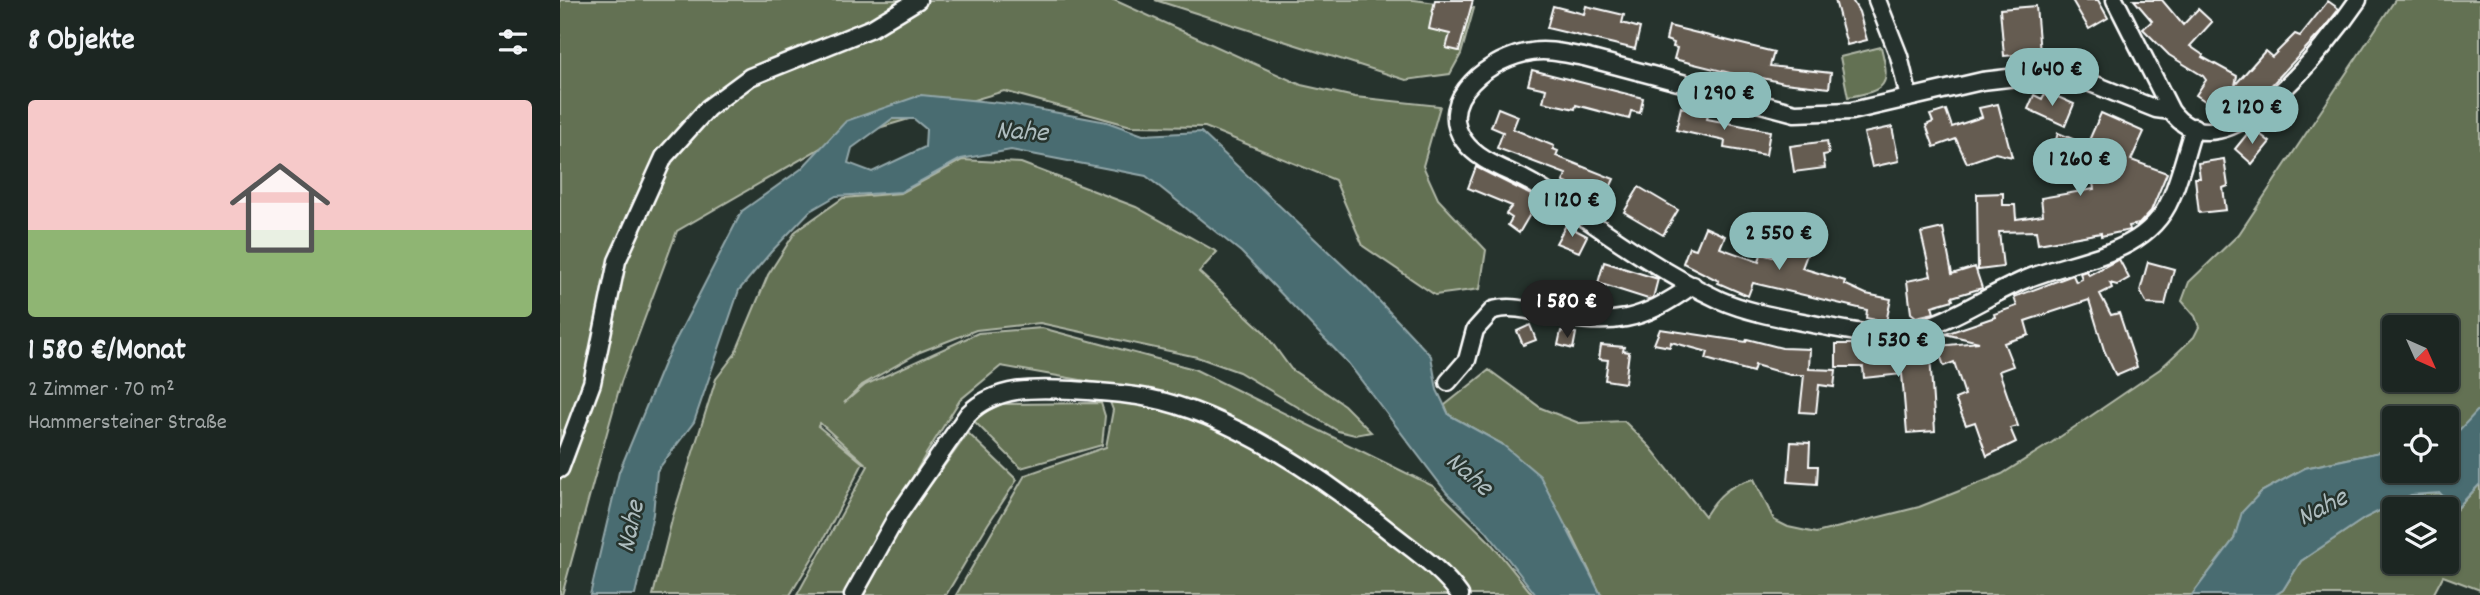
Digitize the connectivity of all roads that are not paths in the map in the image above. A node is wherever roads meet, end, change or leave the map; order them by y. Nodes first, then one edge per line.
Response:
1 (918, 0) edge
2 (1877, 0) edge
3 (2115, 0) edge
4 (2358, 0) edge
5 (1909, 98) junction
6 (2171, 111) junction
7 (2194, 127) junction
8 (1693, 285) junction
9 (1448, 382) dead end
10 (560, 469) edge
11 (853, 595) edge
12 (1460, 595) edge

1 - 10 street
2 - 5 street
3 - 6 street
4 - 7 street
5 - 6 street
5 - 8 street
6 - 7 street
7 - 8 street
8 - 9 street
11 - 12 street

